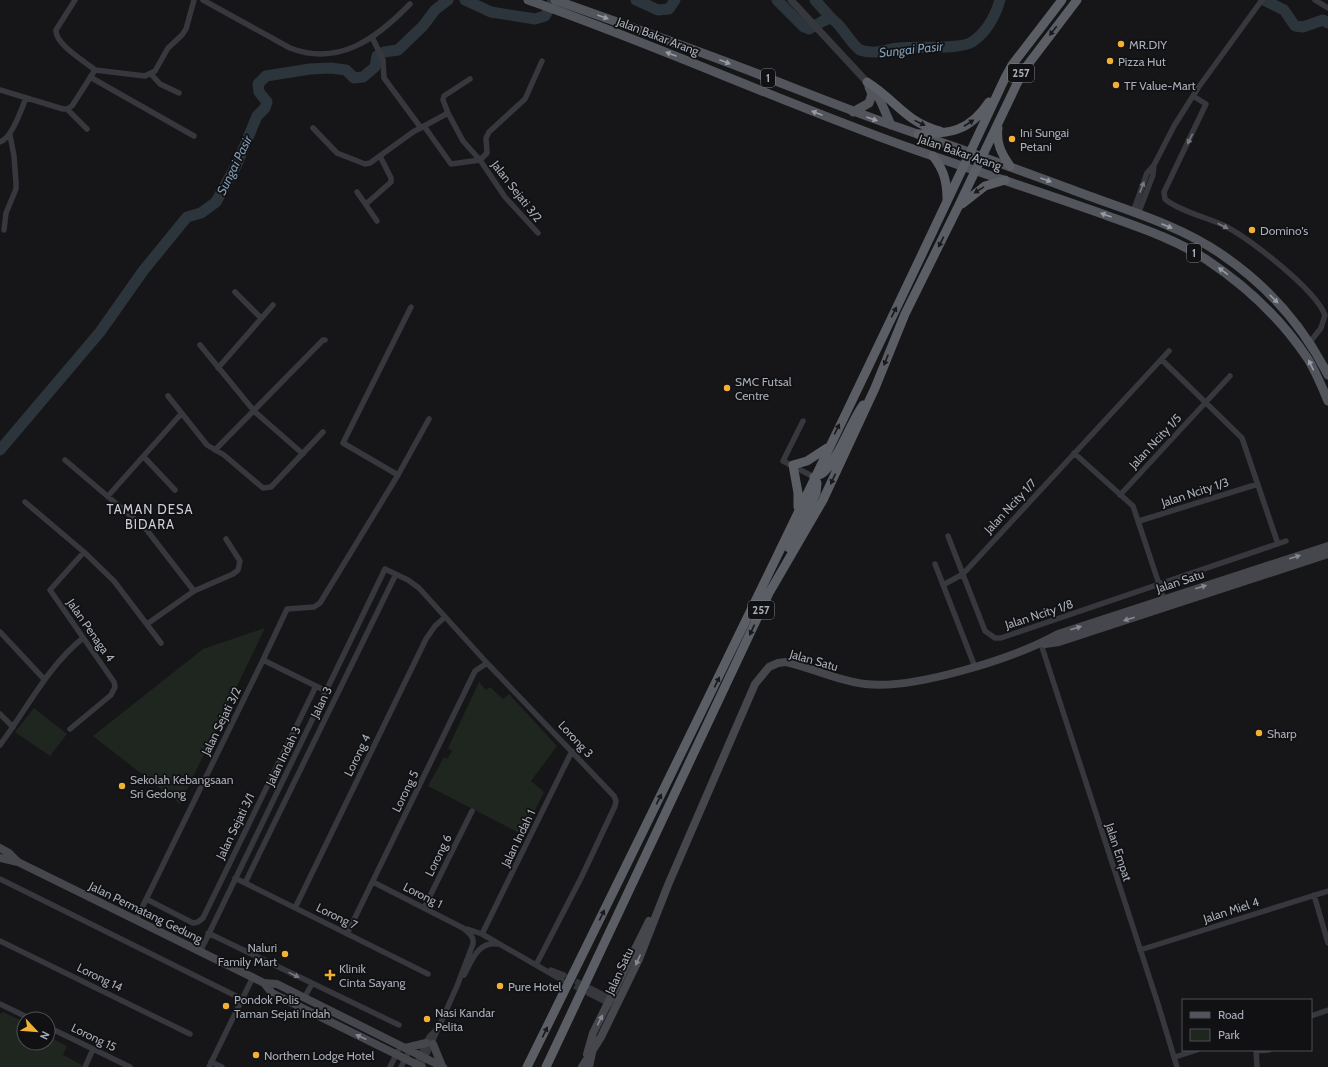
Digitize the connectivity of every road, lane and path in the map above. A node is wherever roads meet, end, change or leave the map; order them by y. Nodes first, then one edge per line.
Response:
1 (75, 0) edge
2 (194, 0) edge
3 (203, 0) edge
4 (555, 0) edge
5 (791, 0) edge
6 (1062, 0) edge
7 (1077, 0) edge
8 (1262, 0) edge
9 (1315, 0) edge
10 (531, 1) edge
11 (410, 4) dead end
12 (564, 8) junction
13 (1328, 8) edge
14 (372, 37) junction
15 (542, 60) dead end
16 (95, 70) junction
17 (151, 74) junction
18 (90, 76) junction
19 (470, 78) dead end
20 (1005, 78) junction
21 (867, 82) junction
22 (0, 90) edge
23 (179, 93) dead end
24 (1193, 96) junction
25 (26, 98) junction
26 (67, 109) junction
27 (853, 112) junction
28 (448, 114) junction
29 (999, 121) junction
30 (891, 125) junction
31 (422, 127) junction
32 (313, 128) dead end
33 (87, 129) dead end
34 (948, 133) junction
35 (918, 134) junction
36 (10, 135) junction
37 (194, 136) dead end
38 (0, 143) edge
39 (970, 152) junction
40 (380, 156) junction
41 (933, 156) junction
42 (982, 157) junction
43 (480, 160) junction
44 (964, 166) junction
45 (1010, 166) junction
46 (976, 170) junction
47 (1005, 180) junction
48 (357, 192) dead end
49 (948, 203) junction
50 (366, 204) junction
51 (958, 207) junction
52 (1136, 213) junction
53 (377, 221) dead end
54 (4, 230) dead end
55 (538, 233) dead end
56 (235, 292) dead end
57 (273, 305) dead end
58 (411, 307) dead end
59 (261, 318) junction
60 (325, 340) dead end
61 (1310, 342) junction
62 (200, 345) dead end
63 (1169, 351) dead end
64 (1162, 360) junction
65 (218, 368) junction
66 (1328, 375) edge
67 (1230, 376) dead end
68 (875, 388) junction
69 (168, 396) dead end
70 (1328, 401) edge
71 (1206, 402) junction
72 (254, 411) junction
73 (181, 414) junction
74 (429, 419) dead end
75 (803, 421) dead end
76 (323, 432) dead end
77 (828, 447) junction
78 (215, 450) junction
79 (303, 454) junction
80 (1074, 454) junction
81 (144, 457) junction
82 (65, 460) dead end
83 (793, 465) junction
84 (398, 475) junction
85 (814, 477) junction
86 (1258, 484) junction
87 (174, 490) dead end
88 (1120, 495) junction
89 (108, 496) junction
90 (25, 502) dead end
91 (798, 513) junction
92 (1139, 522) junction
93 (948, 536) dead end
94 (226, 539) dead end
95 (1286, 541) dead end
96 (1278, 544) junction
97 (1328, 546) edge
98 (84, 552) junction
99 (1328, 554) edge
100 (935, 564) dead end
101 (385, 569) joint
102 (396, 574) junction
103 (963, 574) junction
104 (943, 585) junction
105 (1159, 586) junction
106 (194, 591) junction
107 (769, 593) junction
108 (1165, 603) junction
109 (445, 617) junction
110 (147, 624) junction
111 (0, 632) edge
112 (83, 638) junction
113 (161, 643) dead end
114 (1041, 644) junction
115 (263, 660) junction
116 (487, 663) junction
117 (975, 666) junction
118 (44, 679) junction
119 (316, 686) junction
120 (326, 691) junction
121 (0, 714) edge
122 (14, 727) junction
123 (70, 730) dead end
124 (0, 745) edge
125 (572, 751) junction
126 (472, 811) dead end
127 (0, 848) edge
128 (0, 858) edge
129 (18, 862) junction
130 (235, 878) junction
131 (0, 879) edge
132 (372, 882) junction
133 (245, 883) junction
134 (1328, 891) edge
135 (1314, 895) junction
136 (146, 899) junction
137 (295, 908) junction
138 (424, 908) junction
139 (136, 920) junction
140 (463, 928) junction
141 (208, 933) junction
142 (347, 934) junction
143 (482, 934) junction
144 (0, 941) edge
145 (473, 944) junction
146 (499, 944) junction
147 (1328, 944) edge
148 (1140, 950) junction
149 (200, 952) junction
150 (536, 965) junction
151 (428, 974) dead end
152 (253, 978) junction
153 (563, 978) tunnel mouth
154 (264, 983) junction
155 (312, 984) junction
156 (457, 986) junction
157 (589, 990) tunnel mouth
158 (304, 998) junction
159 (242, 999) junction
160 (613, 1002) junction
161 (0, 1004) edge
162 (1328, 1010) edge
163 (16, 1012) edge
164 (1312, 1016) edge
165 (570, 1017) junction
166 (399, 1025) dead end
167 (56, 1031) edge
168 (190, 1034) dead end
169 (429, 1044) junction
170 (405, 1048) junction
171 (93, 1049) junction
172 (1194, 1051) edge
173 (1256, 1051) edge
174 (396, 1054) junction
175 (423, 1057) junction
176 (1175, 1057) junction
177 (405, 1059) junction
178 (210, 1064) edge
179 (420, 1066) edge
180 (585, 1066) edge
181 (84, 1067) edge
182 (130, 1067) edge
183 (222, 1067) edge
184 (390, 1067) edge
185 (401, 1067) edge
186 (443, 1067) edge
187 (527, 1067) edge
188 (540, 1067) edge
189 (546, 1067) edge
190 (1177, 1067) edge
191 (1257, 1067) edge

1 - 16 street
2 - 17 street
3 - 14 street
4 - 12 main road, Jalan Bakar Arang / 1
5 - 21 street
6 - 20 highway, 257
7 -> 29 highway, 257
8 - 24 street
9 - 13 street
10 - 12 main road, Jalan Bakar Arang / 1
11 - 14 street
12 -> 27 main road, Jalan Bakar Arang / 1
41 -> 12 main road, Jalan Bakar Arang / 1
14 - 31 street
15 - 43 street
16 - 17 street
16 - 18 street
17 - 23 street
18 - 26 street
18 - 37 street
19 - 28 street, Jalan Sejati 3/2
34 -> 20 highway
20 - 39 highway, 257
21 - 27 main road
21 - 30 main road
21 -> 34 highway
22 - 25 street
24 - 52 street
24 -> 61 street
25 - 26 street
25 - 36 street
26 - 33 street
27 -> 30 main road, Jalan Bakar Arang / 1
28 - 31 street
28 - 43 street, Jalan Sejati 3/2
29 - 42 highway, 257
29 - 45 highway
30 - 35 main road, Jalan Bakar Arang / 1
31 - 40 street
31 - 43 street
32 - 40 street
34 - 35 highway
35 - 39 main road, Jalan Bakar Arang / 1
36 - 38 street
36 - 54 street
39 - 42 main road, Jalan Bakar Arang / 1
39 - 44 highway, 257
40 - 50 street
41 - 44 main road, Jalan Bakar Arang / 1
41 - 49 highway
42 - 45 main road, Jalan Bakar Arang / 1
42 - 46 highway, 257
43 - 55 street, Jalan Sejati 3/2
44 - 46 main road, Jalan Bakar Arang / 1
44 - 49 highway, 257
45 -> 52 main road, Jalan Bakar Arang / 1
46 - 47 main road, Jalan Bakar Arang / 1
46 - 51 highway, 257
47 -> 51 highway
70 -> 47 main road, Jalan Bakar Arang / 1
48 - 50 street
77 -> 49 highway, 257
50 - 53 street
51 -> 68 highway, 257
52 -> 61 main road, Jalan Bakar Arang / 1
56 - 59 street
57 - 59 street
58 - 84 street
59 - 65 street
60 - 72 street
61 - 66 main road, Jalan Bakar Arang / 1
62 - 65 street
63 - 64 street, Jalan Ncity 1/7
64 - 71 street
64 - 80 street, Jalan Ncity 1/7
65 - 72 street
67 - 71 street, Jalan Ncity 1/5
68 - 85 highway
68 -> 107 highway, 257
69 - 73 street
71 - 86 street
71 - 88 street, Jalan Ncity 1/5
72 - 78 street
72 - 79 street
73 - 78 street
73 - 81 street
74 - 84 street
75 - 83 street
76 - 79 street
77 - 83 highway
77 - 85 highway, 257
78 - 79 street
80 - 88 street
80 - 103 street, Jalan Ncity 1/7
81 - 87 street
81 - 89 street
82 - 89 street
83 - 85 street
83 - 91 highway
84 - 115 street, Jalan Sejati 3/2
85 - 91 highway, 257
85 - 107 highway
86 - 92 street, Jalan Ncity 1/3
86 - 96 street
88 - 92 street
89 - 106 street
90 - 98 street
187 -> 91 highway, 257
92 - 105 street
93 - 103 street
94 - 106 street
95 - 96 street
96 - 105 street
108 -> 97 main road, Jalan Satu
98 - 110 street
98 - 112 street, Jalan Penaga 4
99 - 108 main road, Jalan Satu
100 - 104 street
101 - 102 street, Lorong 3
101 - 120 street, Jalan Indah 3
102 - 109 street, Lorong 3
102 - 133 street, Jalan 3
103 - 104 street, Jalan Ncity 1/7
103 - 105 street, Jalan Ncity 1/8
104 - 117 street
105 - 108 street
106 - 110 street
107 -> 165 highway, 257
108 - 114 main road, Jalan Satu
109 - 116 street, Lorong 3
109 - 137 street, Lorong 4
110 - 113 street
111 - 118 street
112 - 118 street
112 - 123 street, Jalan Penaga 4
114 - 117 main road, Jalan Satu
114 - 148 street, Jalan Empat
115 - 119 street
115 - 136 street, Jalan Sejati 3/2
116 - 125 street, Lorong 3
116 - 132 street, Lorong 5
117 - 160 main road, Jalan Satu
118 - 122 street
119 - 120 street
119 - 136 street, Jalan Sejati 3/1
120 - 130 street, Jalan Indah 3
121 - 122 street
122 - 124 street
125 - 143 street, Jalan Indah 1
125 - 150 street, Lorong 3
126 - 138 street, Lorong 6
127 - 129 main road, Jalan Permatang Gedung
128 - 129 main road, Jalan Permatang Gedung
129 - 139 main road, Jalan Permatang Gedung
130 - 133 street, Lorong 7
130 - 141 street, Jalan Indah 3
131 - 159 street
132 - 138 street, Lorong 1
132 - 142 street, Lorong 5
133 - 137 street, Lorong 7
134 - 135 street, Jalan Miel 4
135 - 147 street
135 - 148 street, Jalan Miel 4
136 - 139 street, Jalan Sejati 3/2
137 - 142 street, Lorong 7
138 - 140 street, Lorong 1
139 - 149 main road, Jalan Permatang Gedung
140 - 143 street, Lorong 1
140 - 145 street
141 - 149 street, Jalan Indah 3
141 -> 155 street
142 - 151 street, Lorong 7
143 - 146 street, Lorong 1
144 - 168 street, Lorong 14
145 - 146 street
145 - 156 street
146 - 150 street
146 - 156 street
148 - 176 street, Jalan Empat
149 - 152 main road, Jalan Permatang Gedung
150 - 153 street
152 - 154 main road, Jalan Permatang Gedung
152 - 159 street
154 - 158 main road, Jalan Permatang Gedung
174 -> 154 main road, Jalan Permatang Gedung
155 - 158 street
155 - 166 street
156 - 169 street
157 - 160 street
158 - 170 main road, Jalan Permatang Gedung
159 - 178 street
160 - 180 main road, Jalan Satu
180 -> 160 main road, Jalan Satu
161 - 163 street
162 - 164 street
165 - 188 highway
165 - 189 highway, 257
167 - 171 street, Lorong 15
169 - 170 main road
169 - 175 street
169 - 186 main road
170 - 174 street
170 - 175 main road, Jalan Permatang Gedung
170 - 177 street
171 - 181 street
171 - 182 street, Lorong 15
172 - 176 street
173 - 191 street
174 - 177 main road, Jalan Permatang Gedung
174 - 184 street
175 - 179 street
175 - 186 main road, Jalan Permatang Gedung
176 - 190 street, Jalan Empat
177 - 179 main road, Jalan Permatang Gedung
177 - 185 street
178 - 183 street

